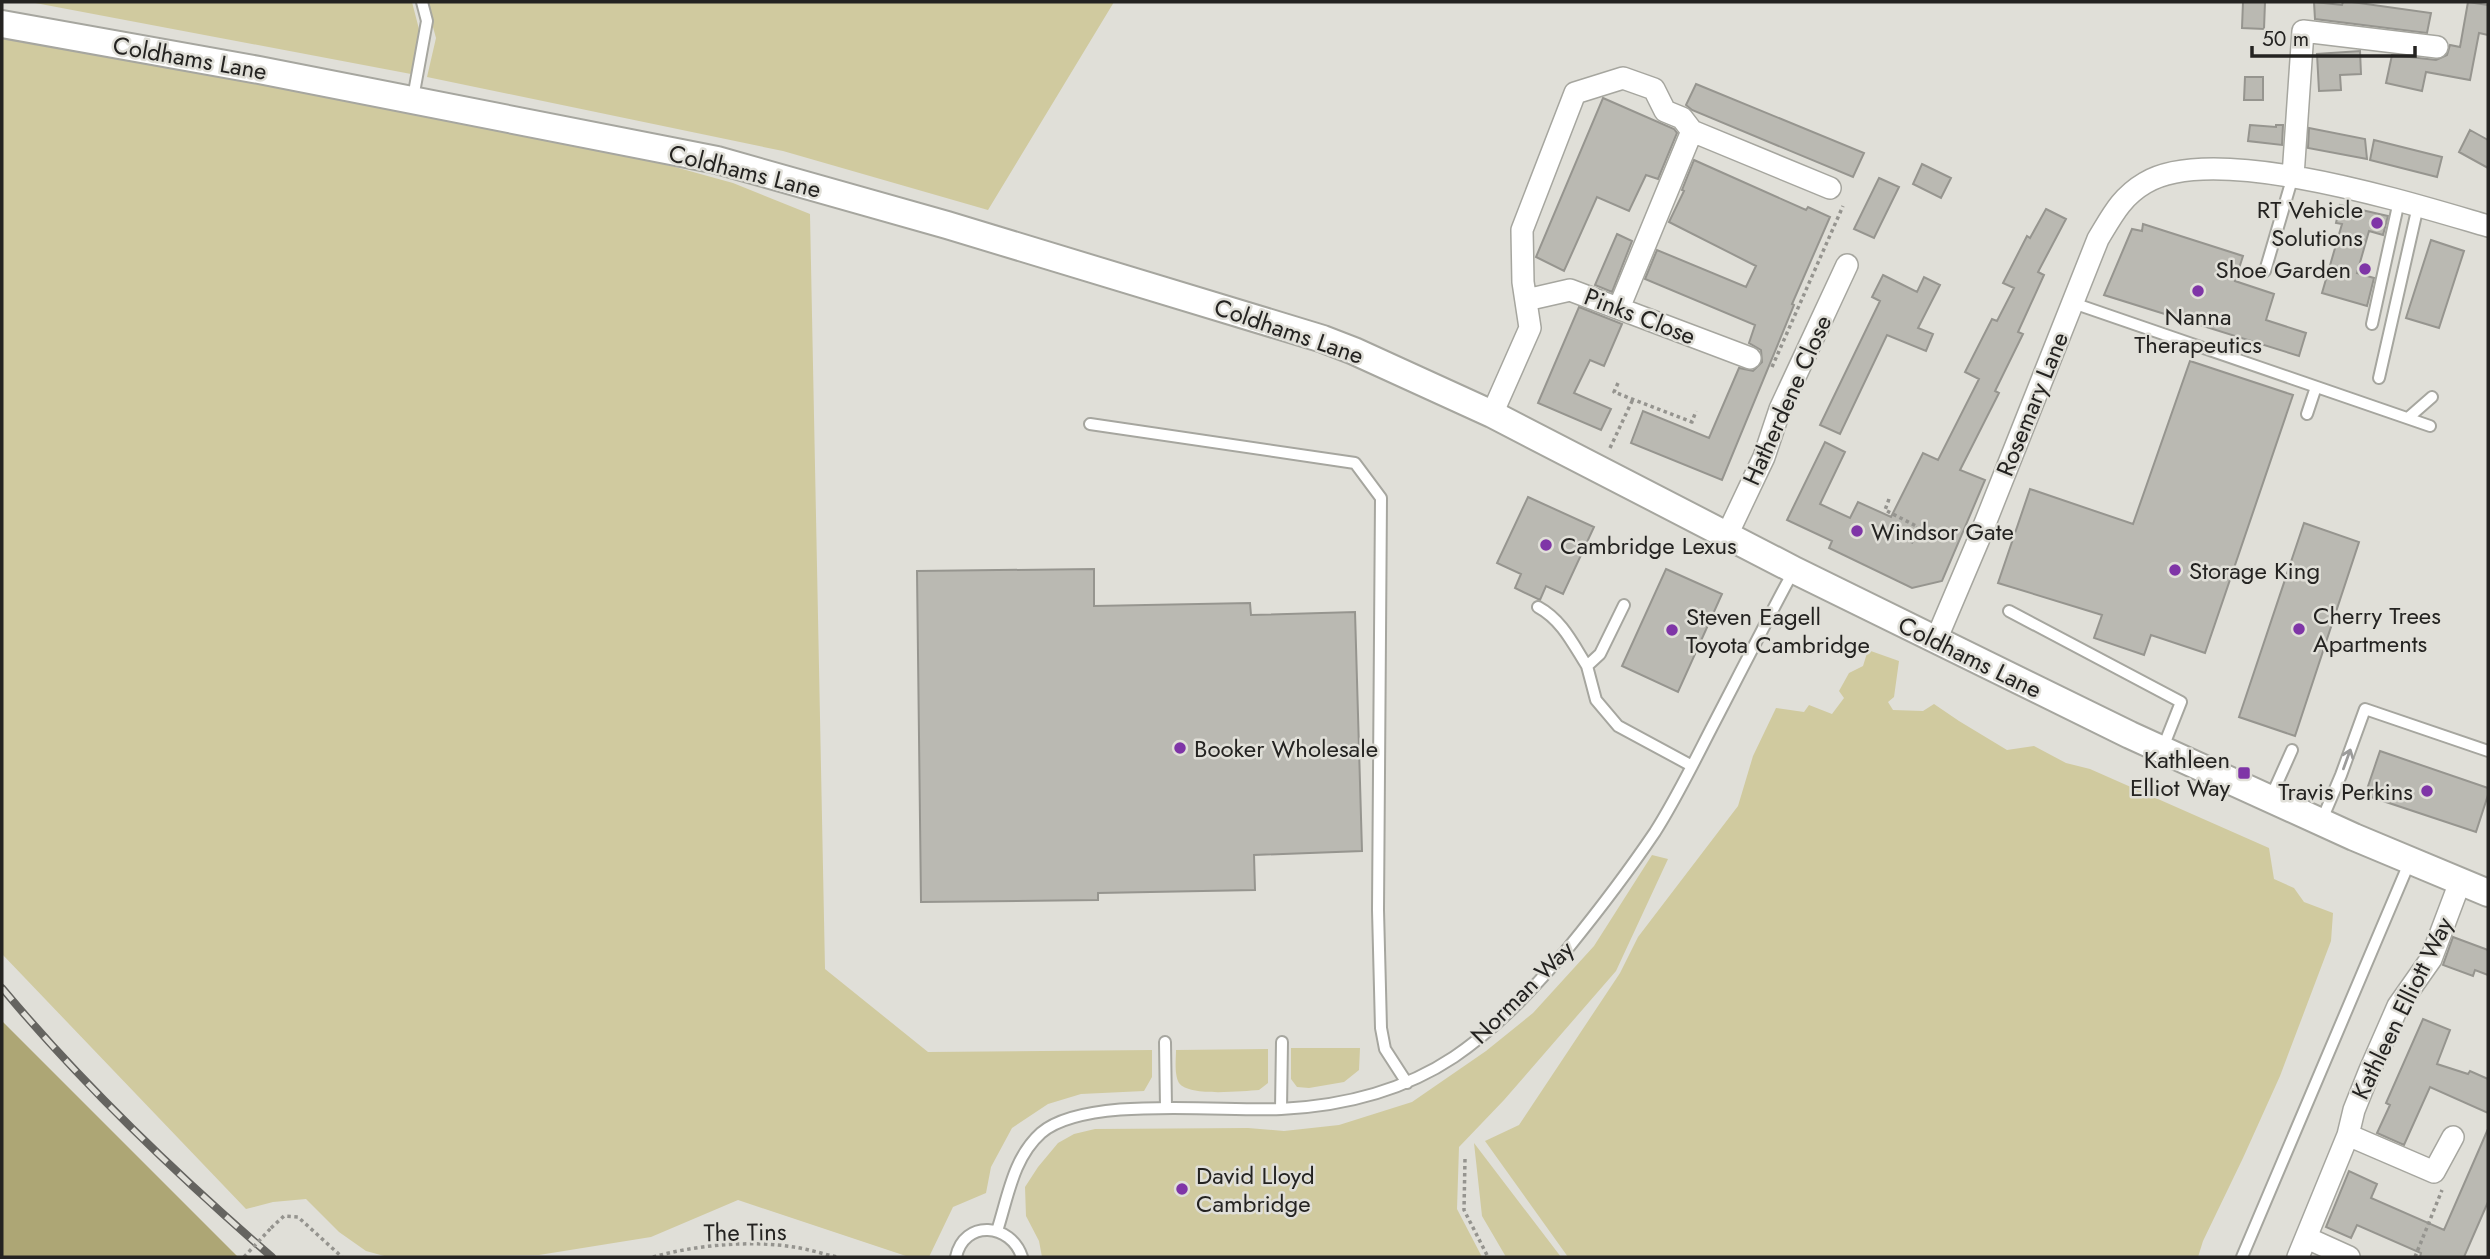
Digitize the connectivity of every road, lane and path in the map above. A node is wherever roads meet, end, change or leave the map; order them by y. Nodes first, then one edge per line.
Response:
1 (422, 2) edge
2 (2, 24) edge
3 (2437, 47) dead end
4 (412, 101) junction
5 (1692, 131) junction
6 (2293, 176) junction
7 (1829, 188) joint
8 (2409, 204) junction
9 (2488, 226) edge
10 (1847, 265) dead end
11 (2265, 271) dead end
12 (1526, 300) junction
13 (2073, 303) junction
14 (1619, 308) junction
15 (2372, 324) dead end
16 (1750, 358) joint
17 (1772, 367) junction
18 (1795, 377) junction
19 (2379, 378) dead end
20 (1618, 383) dead end
21 (2316, 387) junction
22 (2432, 397) dead end
23 (1633, 399) junction
24 (1696, 411) dead end
25 (1492, 414) junction
26 (2307, 414) dead end
27 (2408, 418) junction
28 (1090, 424) dead end
29 (2430, 426) dead end
30 (1600, 469) junction
31 (1889, 499) dead end
32 (1727, 535) junction
33 (1910, 547) dead end
34 (1794, 570) junction
35 (1625, 605) dead end
36 (1538, 607) dead end
37 (2009, 611) dead end
38 (1936, 640) junction
39 (1587, 666) junction
40 (2162, 750) junction
41 (2292, 750) dead end
42 (2488, 751) edge
43 (1692, 766) junction
44 (2270, 799) junction
45 (2321, 822) junction
46 (2410, 861) junction
47 (2460, 882) junction
48 (2487, 888) edge
49 (1165, 1042) dead end
50 (1282, 1042) dead end
51 (1407, 1083) junction
52 (1166, 1108) junction
53 (1281, 1109) junction
54 (2347, 1135) junction
55 (2453, 1137) dead end
56 (1465, 1159) dead end
57 (2434, 1172) junction
58 (997, 1231) junction
59 (2303, 1248) edge
60 (244, 1257) edge
61 (342, 1257) edge
62 (653, 1257) edge
63 (836, 1257) edge
64 (956, 1257) edge
65 (1022, 1257) edge
66 (1488, 1257) edge
67 (2242, 1257) edge
68 (2349, 1257) edge
69 (2416, 1257) edge

1 - 4 lane
2 - 4 street, Coldhams Lane
3 - 6 street
4 - 25 street, Coldhams Lane
5 - 7 street
5 - 12 street
5 - 14 street
6 - 8 street
6 - 11 lane
6 - 13 street, Rosemary Lane
7 - 17 path
8 - 9 street
8 - 15 lane
8 - 19 lane
10 - 18 street, Hatherdene Close
12 - 14 street, Pinks Close
12 - 25 street
13 - 21 lane
13 - 38 street, Rosemary Lane
14 - 16 street, Pinks Close
16 - 17 path
17 - 18 path
18 - 32 street, Hatherdene Close
20 - 23 path
21 - 26 lane
21 - 27 lane
22 - 27 lane
23 - 24 path
23 - 30 path
25 - 30 street, Coldhams Lane
27 - 29 lane
28 - 51 lane
30 - 32 street, Coldhams Lane
31 - 33 path
32 - 34 street, Coldhams Lane
34 - 38 street, Coldhams Lane
34 - 43 lane, Norman Way
35 - 39 lane
36 - 39 lane
37 - 40 lane
38 - 40 street, Coldhams Lane
39 - 43 lane
40 - 44 street, Coldhams Lane
41 - 44 lane
45 -> 42 lane
43 - 51 lane, Norman Way
44 - 45 street, Coldhams Lane
45 - 46 street, Coldhams Lane
46 - 47 street, Coldhams Lane
46 - 67 lane
47 - 48 street, Coldhams Lane
47 - 54 street, Kathleen Elliott Way
49 - 52 lane
50 - 53 lane
51 - 53 lane, Norman Way
52 - 53 lane, Norman Way
52 - 58 lane, Norman Way
54 - 57 street
54 - 59 street, Kathleen Elliott Way
55 - 57 street
56 - 66 path
57 - 69 path
58 - 64 lane
58 - 65 lane
59 - 68 street, Kathleen Elliott Way
60 - 61 path, bridge
62 - 63 path, The Tins

